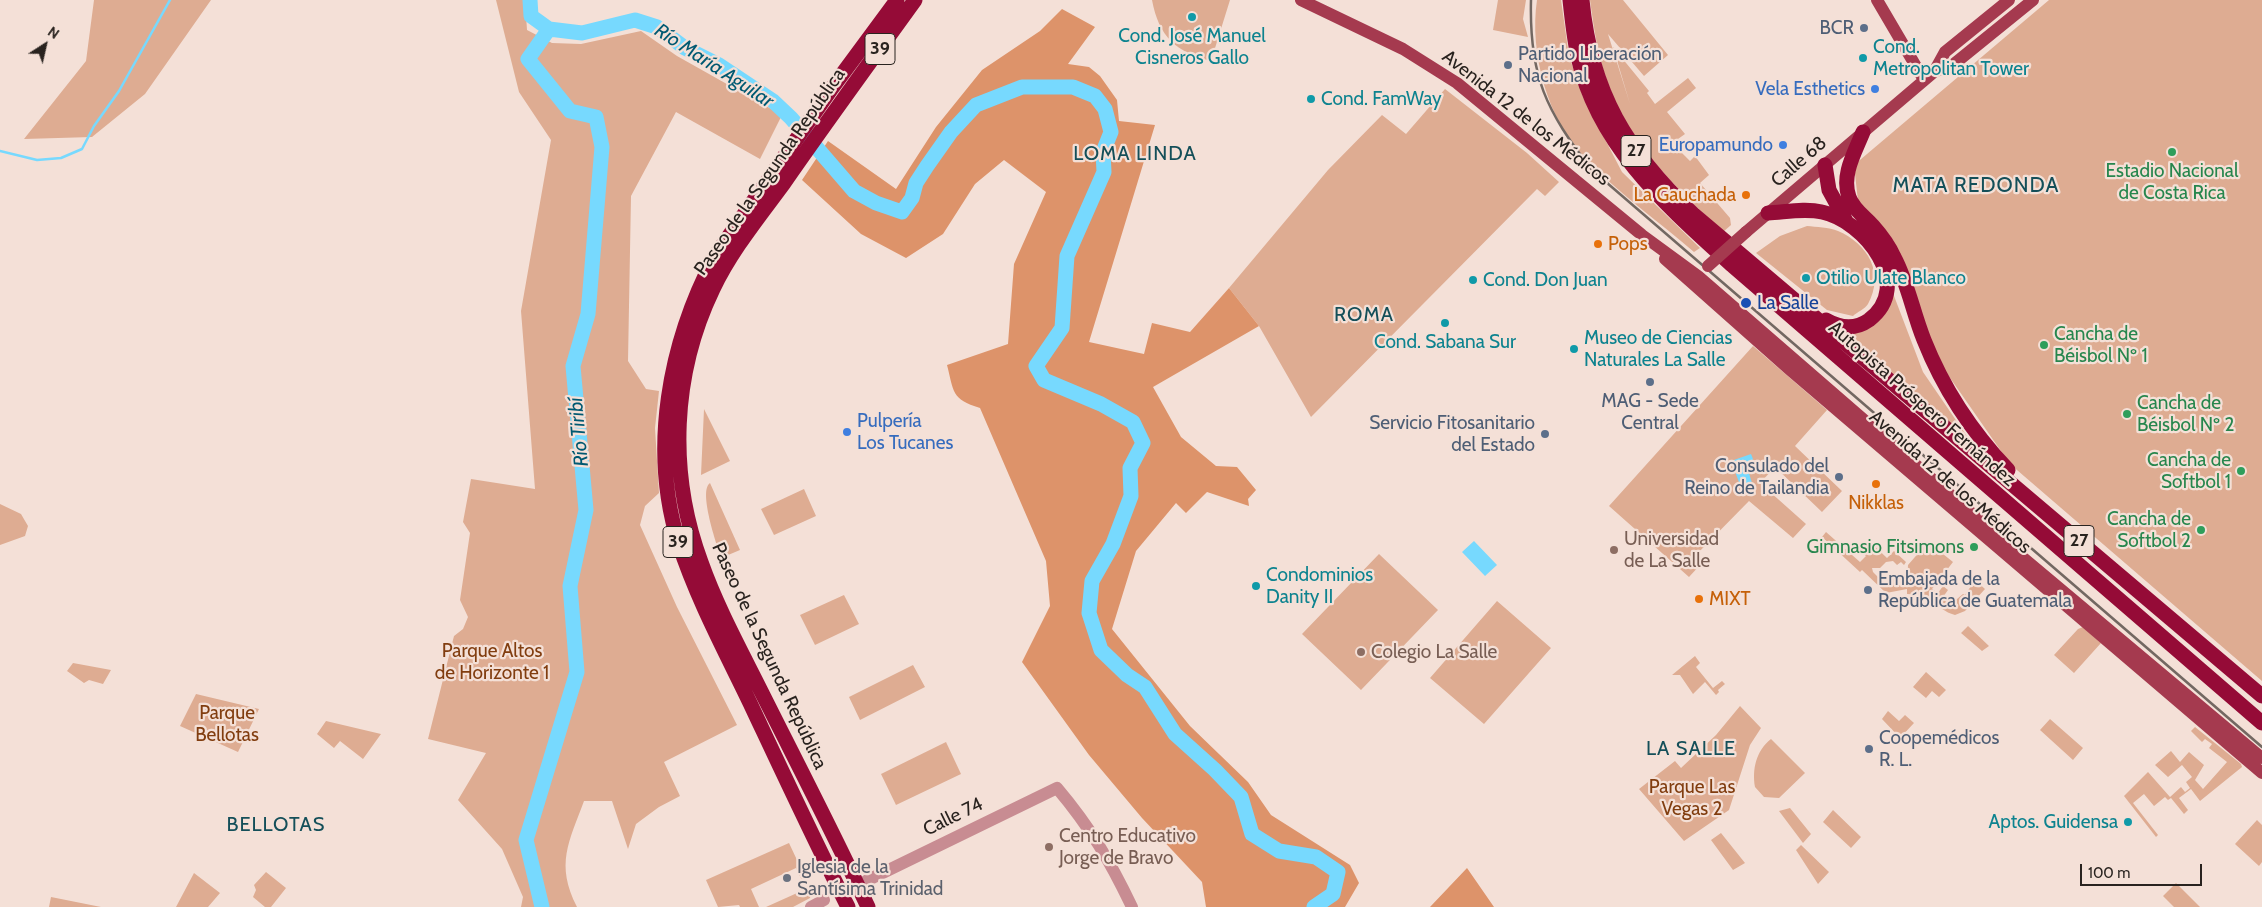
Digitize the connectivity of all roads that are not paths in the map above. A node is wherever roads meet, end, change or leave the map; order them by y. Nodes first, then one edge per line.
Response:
1 (893, 0) edge
2 (897, 0) edge
3 (915, 0) edge
4 (1301, 0) edge
5 (1570, 0) edge
6 (1582, 0) edge
7 (1876, 0) edge
8 (2009, 0) edge
9 (2033, 0) edge
10 (885, 16) junction
11 (1929, 76) junction
12 (1863, 132) junction
13 (1825, 165) junction
14 (781, 173) junction
15 (1768, 213) junction
16 (1847, 223) junction
17 (1642, 234) junction
18 (1694, 280) junction
19 (1782, 289) junction
20 (2078, 540) junction
21 (2212, 681) junction
22 (2262, 696) edge
23 (2262, 724) edge
24 (2262, 758) edge
25 (2262, 773) edge
26 (866, 881) joint
27 (824, 900) dead end
28 (865, 902) edge
29 (811, 907) edge
30 (848, 907) edge
31 (1132, 907) edge

1 - 10 highway
2 - 10 highway, Paseo de la Segunda República / 39
3 - 14 highway, Paseo de la Segunda República / 39
4 - 17 main road, Avenida 12 de los Médicos
5 - 21 highway, Autopista Próspero Fernández / 27
6 - 19 highway, Autopista Próspero Fernández / 27
7 - 11 main road
8 - 11 main road, Calle 68
9 - 11 main road, Calle 68
10 - 14 highway, Paseo de la Segunda República / 39
11 - 12 main road, Calle 68
12 - 13 main road, Calle 68
12 - 20 highway
13 - 15 main road, Calle 68
13 - 16 highway
14 - 28 highway, Paseo de la Segunda República / 39
14 - 30 highway, Paseo de la Segunda República / 39
15 - 16 highway
15 - 18 main road, Calle 68, bridge
16 - 19 highway
17 - 18 main road, Avenida 12 de los Médicos
17 - 18 main road, Avenida 12 de los Médicos
18 - 24 main road, Avenida 12 de los Médicos
18 - 25 main road, Avenida 12 de los Médicos
19 - 20 highway, Autopista Próspero Fernández / 27
20 - 22 highway, Autopista Próspero Fernández / 27
21 - 22 highway
21 - 23 highway, Autopista Próspero Fernández / 27
26 - 28 highway
26 - 31 street, Calle 74
27 - 29 street

